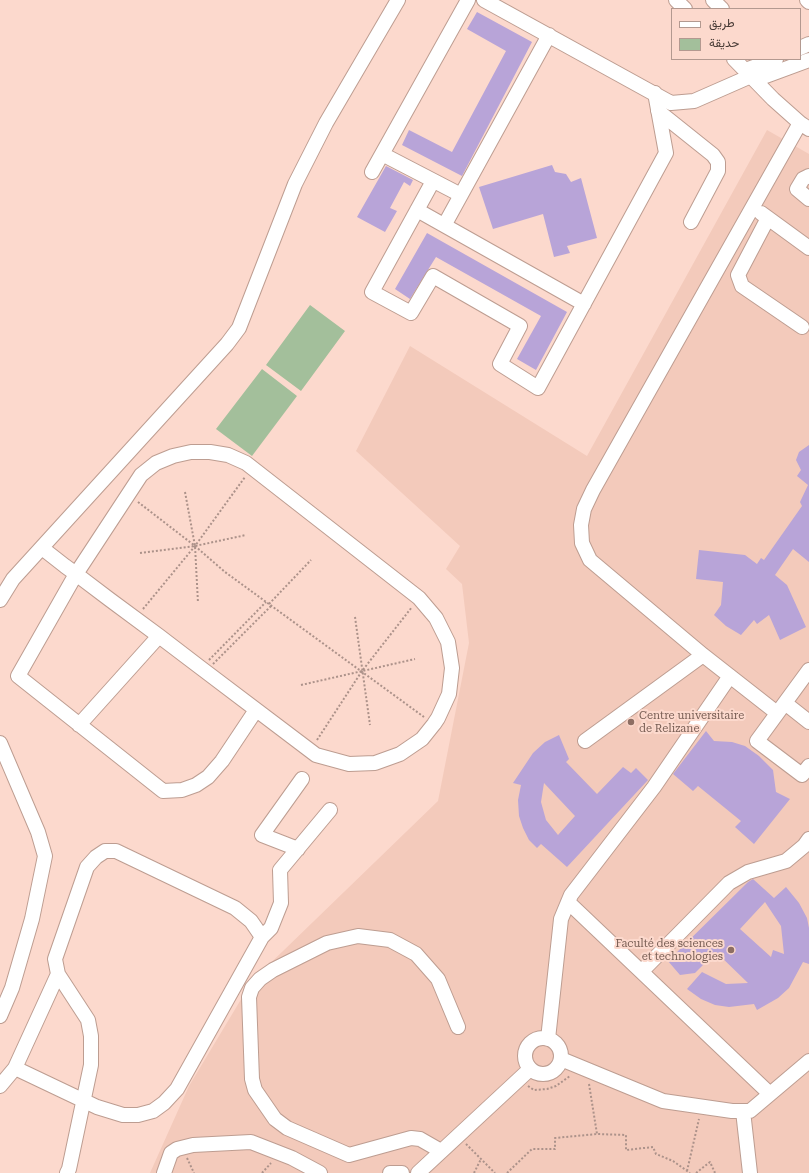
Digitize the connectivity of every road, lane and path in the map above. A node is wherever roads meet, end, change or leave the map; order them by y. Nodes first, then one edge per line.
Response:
1 (398, 0) edge
2 (468, 0) edge
3 (484, 0) edge
4 (676, 0) edge
5 (713, 0) edge
6 (807, 0) edge
7 (809, 2) edge
8 (684, 8) edge
9 (721, 8) edge
10 (549, 35) junction
11 (735, 60) edge
12 (774, 60) edge
13 (809, 60) edge
14 (750, 76) junction
15 (655, 93) junction
16 (658, 111) junction
17 (804, 126) edge
18 (382, 154) junction
19 (372, 172) dead end
20 (809, 176) edge
21 (433, 181) junction
22 (461, 196) junction
23 (809, 199) edge
24 (752, 207) junction
25 (417, 210) junction
26 (768, 218) junction
27 (691, 222) dead end
28 (445, 224) junction
29 (809, 248) edge
30 (584, 304) junction
31 (802, 328) dead end
32 (252, 468) junction
33 (185, 492) dead end
34 (128, 494) junction
35 (246, 535) dead end
36 (195, 546) junction
37 (42, 548) junction
38 (140, 553) dead end
39 (312, 560) dead end
40 (76, 574) junction
41 (419, 598) junction
42 (0, 600) edge
43 (266, 602) junction
44 (198, 603) dead end
45 (270, 604) junction
46 (355, 617) dead end
47 (135, 618) junction
48 (159, 636) junction
49 (703, 655) junction
50 (415, 659) dead end
51 (203, 670) junction
52 (809, 670) edge
53 (362, 671) junction
54 (730, 676) junction
55 (301, 685) dead end
56 (781, 708) junction
57 (256, 710) junction
58 (809, 722) edge
59 (434, 724) junction
60 (79, 725) junction
61 (370, 725) dead end
62 (584, 741) dead end
63 (0, 743) edge
64 (311, 751) junction
65 (809, 766) edge
66 (302, 779) dead end
67 (330, 810) dead end
68 (809, 839) edge
69 (298, 849) junction
70 (568, 902) junction
71 (262, 937) junction
72 (644, 969) dead end
73 (58, 974) junction
74 (0, 1016) edge
75 (458, 1026) dead end
76 (548, 1039) junction
77 (561, 1059) junction
78 (809, 1061) edge
79 (15, 1068) junction
80 (530, 1069) junction
81 (573, 1076) dead end
82 (596, 1084) dead end
83 (0, 1086) edge
84 (520, 1087) dead end
85 (770, 1094) junction
86 (84, 1101) junction
87 (743, 1111) junction
88 (692, 1118) dead end
89 (597, 1134) junction
90 (458, 1136) junction
91 (183, 1148) junction
92 (442, 1151) junction
93 (481, 1159) junction
94 (687, 1170) junction
95 (67, 1173) edge
96 (164, 1173) edge
97 (194, 1173) edge
98 (320, 1173) edge
99 (390, 1173) edge
100 (402, 1173) edge
101 (418, 1173) edge
102 (474, 1173) edge
103 (495, 1173) edge
104 (507, 1173) edge
105 (690, 1173) edge
106 (696, 1173) edge
107 (715, 1173) edge
108 (750, 1173) edge

1 - 37 street
2 - 18 street
3 - 10 street
4 - 8 street
5 - 9 street
6 - 7 street
10 - 15 street
10 - 22 street
11 - 14 street
12 - 14 street
13 - 14 street
14 - 15 street
14 - 17 street
15 - 16 street
16 - 27 street
16 - 30 street
17 - 24 street
18 - 19 street
18 - 21 street
20 - 23 street
21 - 22 street
21 - 25 street
22 - 28 street
24 - 26 street
24 - 49 street
25 - 28 street
25 - 30 street
26 - 29 street
26 - 31 street
28 - 30 street
32 - 34 street
32 - 36 path
32 - 41 street
33 - 36 path
34 - 36 path
34 - 40 street
35 - 36 path
36 - 38 path
36 - 43 path
36 - 44 path
36 - 47 path
37 - 40 street
37 - 42 street
39 - 45 path
40 - 47 street
40 - 60 street
41 - 53 path
41 - 59 street
43 - 45 path
43 - 51 path
45 - 51 path
45 - 53 path
46 - 53 path
47 - 48 street
48 - 51 street
48 - 60 street
49 - 54 street
49 - 62 street
50 - 53 path
51 - 57 street
52 - 56 street
53 - 55 path
53 - 59 path
53 - 61 path
53 - 64 path
54 - 56 street
54 - 70 street
56 - 58 street
56 - 65 street
57 - 60 street
57 - 64 street
59 - 64 street
63 - 74 street
66 - 69 street
67 - 69 street
68 - 72 street
69 - 71 street
70 - 76 street
70 - 85 street
71 - 73 street
71 - 86 street
73 - 79 street
73 - 86 street
75 - 92 street
76 - 77 street
76 - 80 street
77 - 80 street
77 - 87 street
78 - 85 street
79 - 83 street
79 - 86 street
80 - 90 street
81 - 84 path
82 - 89 path
85 - 87 street
86 - 95 street
87 - 108 street
88 - 94 path
89 - 94 path
89 - 104 path
90 - 92 street
90 - 93 path
91 - 96 street
91 - 97 path
91 - 98 street
92 - 101 street
93 - 102 path
93 - 103 path
94 - 105 path
99 - 100 street
106 - 107 path

